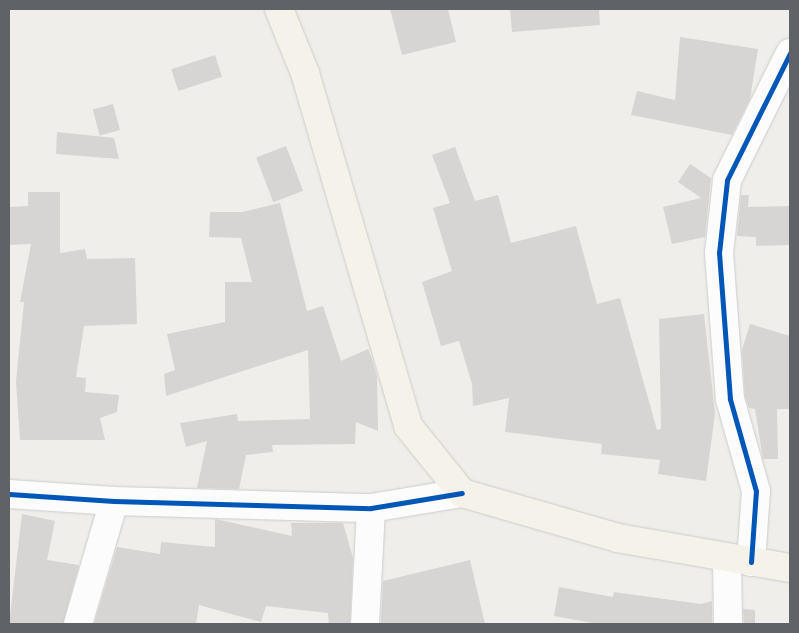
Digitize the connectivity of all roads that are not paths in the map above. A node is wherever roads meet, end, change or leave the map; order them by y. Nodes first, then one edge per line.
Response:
1 (279, 9) edge
2 (790, 53) edge
3 (462, 493) junction
4 (9, 494) edge
5 (114, 501) junction
6 (371, 508) junction
7 (739, 560) junction
8 (790, 568) edge
9 (78, 624) edge
10 (365, 624) edge
11 (728, 624) edge

1 - 3 main road
2 - 7 street
3 - 6 street
3 - 7 main road
4 - 5 street
5 - 6 street
5 - 9 street
6 - 10 street
7 - 8 main road
7 - 11 street

